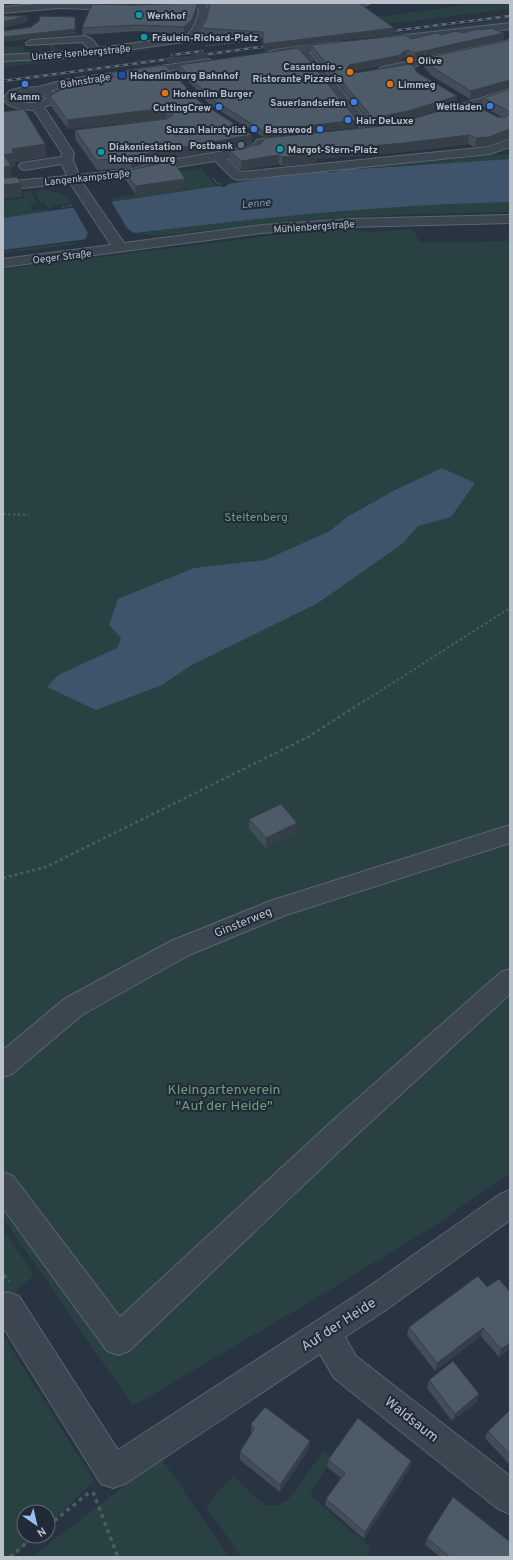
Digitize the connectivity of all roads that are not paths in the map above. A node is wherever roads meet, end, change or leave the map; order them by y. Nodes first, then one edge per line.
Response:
1 (285, 3) edge
2 (311, 3) edge
3 (365, 3) edge
4 (57, 4) edge
5 (197, 4) edge
6 (132, 7) edge
7 (3, 10) edge
8 (510, 26) edge
9 (370, 42) edge
10 (510, 43) edge
11 (23, 44) edge
12 (347, 44) edge
13 (300, 49) junction
14 (486, 49) junction
15 (393, 51) edge
16 (96, 52) junction
17 (256, 56) edge
18 (504, 57) edge
19 (3, 58) edge
20 (221, 60) edge
21 (413, 65) junction
22 (370, 72) edge
23 (422, 72) dead end
24 (41, 90) junction
25 (510, 92) edge
26 (455, 97) edge
27 (37, 105) junction
28 (469, 105) junction
29 (485, 114) edge
30 (433, 116) edge
31 (384, 129) edge
32 (369, 131) junction
33 (354, 133) edge
34 (71, 134) dead end
35 (57, 136) junction
36 (249, 136) edge
37 (300, 139) edge
38 (261, 143) junction
39 (508, 143) edge
40 (218, 157) junction
41 (66, 160) junction
42 (25, 166) dead end
43 (74, 179) junction
44 (3, 186) edge
45 (510, 219) edge
46 (118, 245) junction
47 (3, 263) edge
48 (510, 834) edge
49 (510, 979) edge
50 (3, 1066) edge
51 (3, 1185) edge
52 (510, 1203) edge
53 (8, 1307) dead end
54 (325, 1333) junction
55 (510, 1497) edge

1 - 2 street
2 - 3 street
4 - 6 street
4 - 7 street
5 - 16 street, Untere Isenbergstraße
8 - 9 street
10 - 14 street
11 - 16 street
12 - 13 street
13 - 17 street
13 - 32 street
14 - 18 street
14 - 21 street
15 - 21 street
16 - 19 street, Untere Isenbergstraße
20 - 24 street, Bahnstraße
21 - 22 street
21 - 23 street
24 - 27 street, Bahnstraße
24 - 27 street, Bahnstraße
25 - 28 street
26 - 28 street
27 - 35 street
28 - 29 street
28 - 30 street
31 - 32 street
32 - 33 street
34 - 35 street
35 - 41 street
36 - 38 street
37 - 38 street, Langenkampstraße
38 - 40 street, Langenkampstraße
39 - 40 street
40 - 43 street, Langenkampstraße
41 - 42 street
41 - 43 street
43 - 44 street, Langenkampstraße
43 - 46 street
45 - 46 street, Mühlenbergstraße
46 - 47 street, Oeger Straße
48 - 50 street, Ginsterweg
49 - 51 street
52 - 54 street, Auf der Heide
53 - 54 street, Auf der Heide
54 - 55 street, Waldsaum

